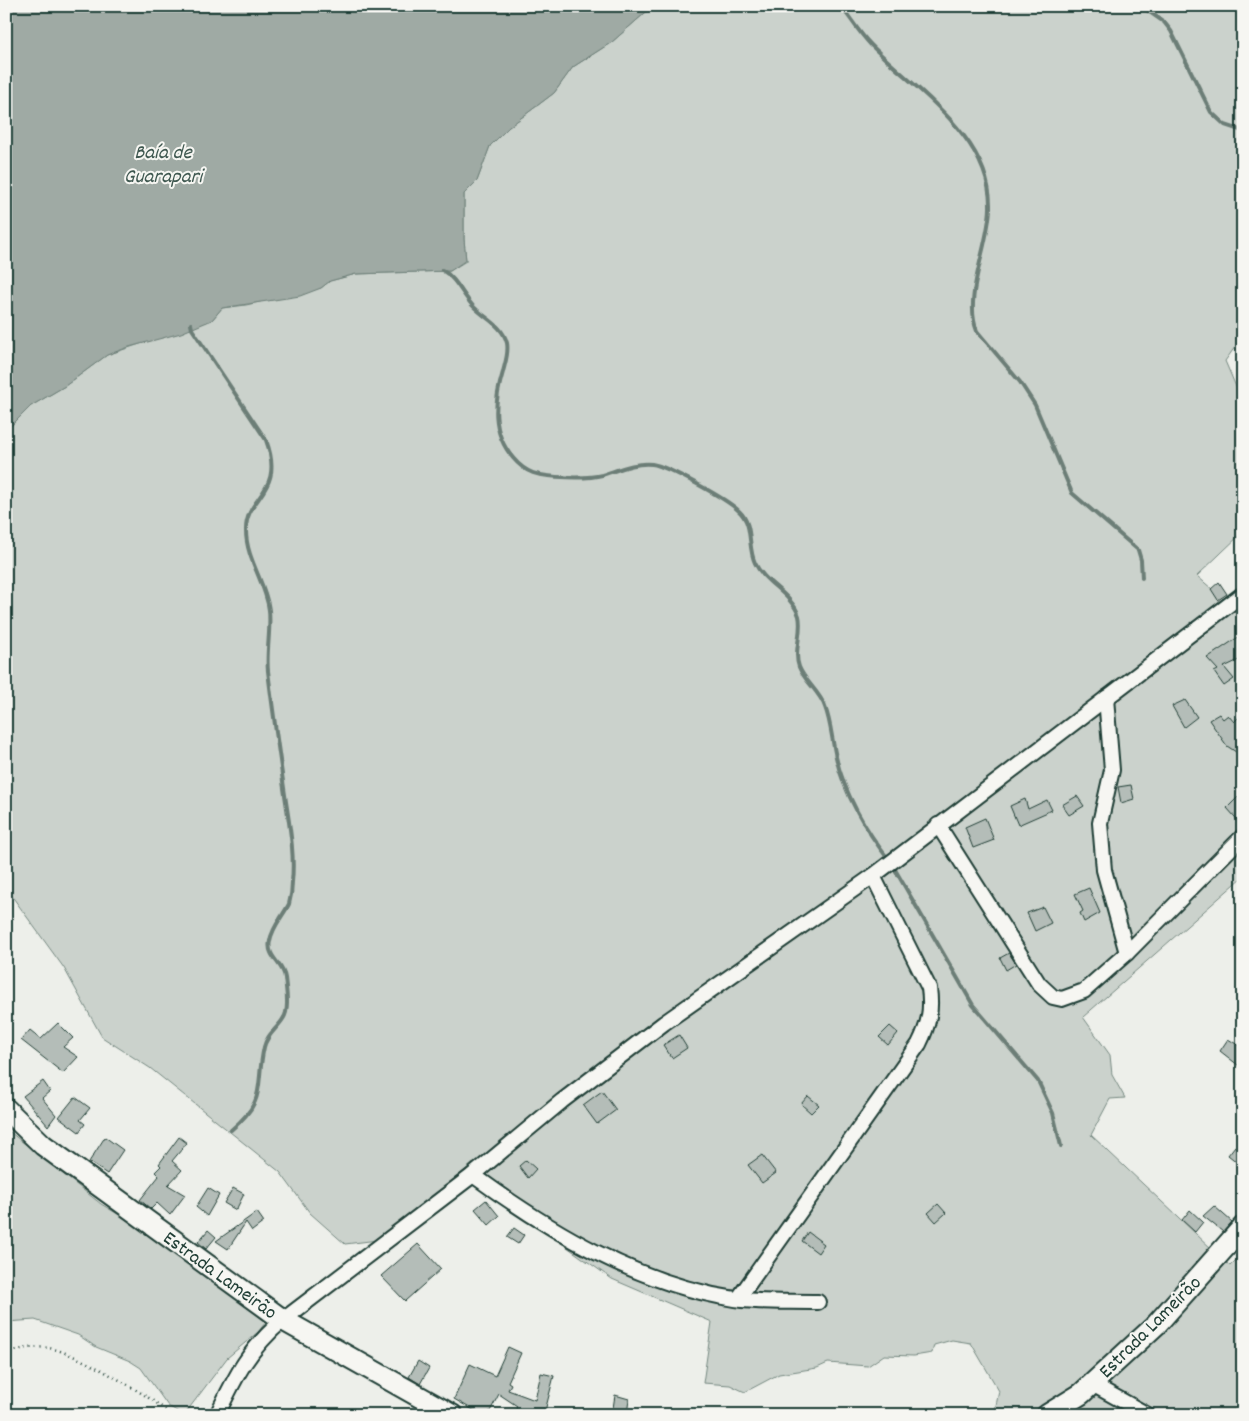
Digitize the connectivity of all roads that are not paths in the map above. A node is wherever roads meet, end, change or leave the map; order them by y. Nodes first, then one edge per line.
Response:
1 (1243, 594) edge
2 (1106, 698) junction
3 (938, 825) junction
4 (1243, 836) edge
5 (873, 876) junction
6 (1127, 953) junction
7 (6, 1109) edge
8 (473, 1175) junction
9 (1243, 1227) edge
10 (738, 1299) junction
11 (818, 1302) dead end
12 (283, 1320) junction
13 (1092, 1384) junction
14 (217, 1415) edge
15 (452, 1415) edge
16 (1047, 1415) edge
17 (1148, 1415) edge

1 - 2 street
2 - 3 street
2 - 6 street
3 - 5 street
3 - 6 street
4 - 6 street
5 - 8 street
5 - 10 street
7 - 12 street, Estrada Lameirão
8 - 10 street
8 - 12 street
9 - 13 street, Estrada Lameirão
10 - 11 street
12 - 14 street
12 - 15 street, Estrada Lameirão
13 - 16 street, Estrada Lameirão
13 - 17 street

